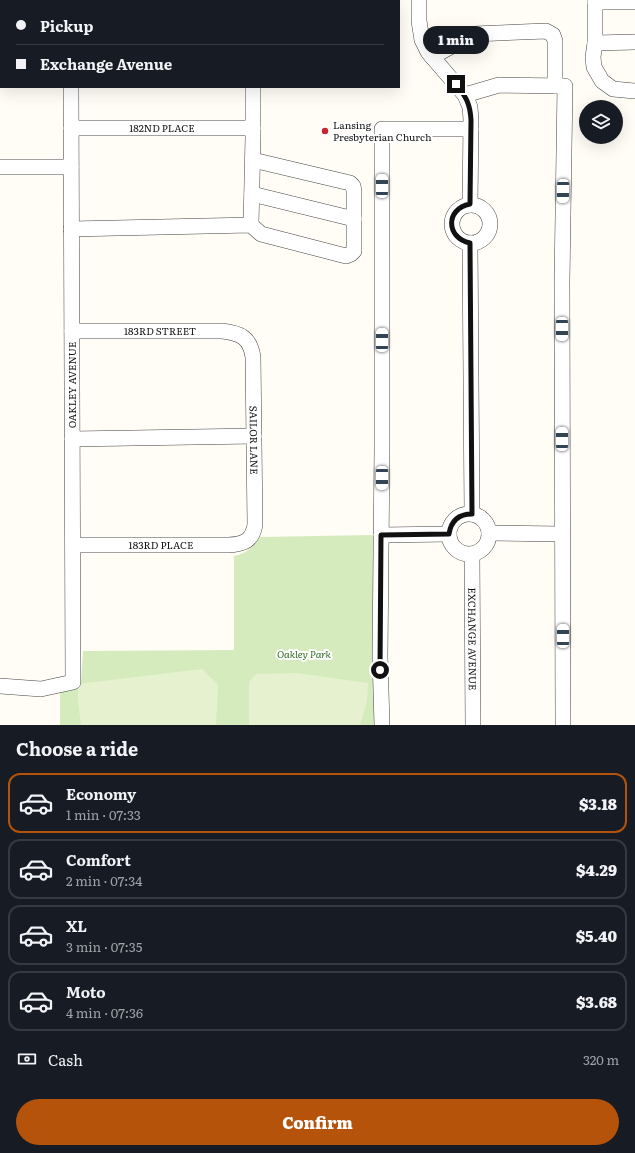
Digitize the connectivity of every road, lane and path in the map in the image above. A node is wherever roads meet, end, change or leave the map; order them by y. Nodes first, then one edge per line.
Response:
1 (419, 0) edge
2 (595, 1) edge
3 (635, 2) edge
4 (635, 42) edge
5 (595, 43) junction
6 (432, 56) junction
7 (555, 86) junction
8 (71, 88) edge
9 (253, 88) edge
10 (635, 91) edge
11 (465, 95) junction
12 (71, 128) junction
13 (253, 128) junction
14 (471, 129) junction
15 (252, 160) junction
16 (0, 167) edge
17 (71, 167) junction
18 (252, 194) junction
19 (470, 204) junction
20 (354, 219) junction
21 (251, 225) junction
22 (71, 229) junction
23 (470, 243) junction
24 (72, 331) junction
25 (246, 340) joint
26 (254, 436) junction
27 (72, 439) junction
28 (472, 514) junction
29 (489, 533) junction
30 (449, 534) junction
31 (562, 534) junction
32 (381, 535) junction
33 (248, 540) joint
34 (73, 545) junction
35 (472, 554) junction
36 (0, 686) edge
37 (382, 725) edge
38 (473, 725) edge
39 (563, 725) edge

1 - 6 street
2 - 3 street
2 - 5 street
4 - 5 street
5 - 10 street
6 - 7 street
6 - 11 street
7 - 11 street
7 - 31 street
8 - 12 street, OAKLEY AVENUE
9 - 13 street
11 - 14 street
12 - 13 street, 182ND PLACE
12 - 17 street, OAKLEY AVENUE
13 - 15 street
14 - 19 street
14 - 32 street
15 - 18 street
15 - 20 street
16 - 17 street
17 - 22 street, OAKLEY AVENUE
18 - 20 street
18 - 21 street
19 - 23 street
19 - 23 street
20 - 21 street
21 - 22 street
22 - 24 street, OAKLEY AVENUE
23 - 28 street
24 - 25 street, 183RD STREET
24 - 27 street, OAKLEY AVENUE
25 - 26 street, SAILOR LANE
26 - 27 street
26 - 33 street, SAILOR LANE
27 - 34 street, OAKLEY AVENUE
28 - 29 street
28 - 30 street
29 - 31 street
29 - 35 street
30 - 32 street
30 - 35 street
31 - 39 street
32 - 37 street
33 - 34 street, 183RD PLACE
34 - 36 street, OAKLEY AVENUE
35 - 38 street, EXCHANGE AVENUE

